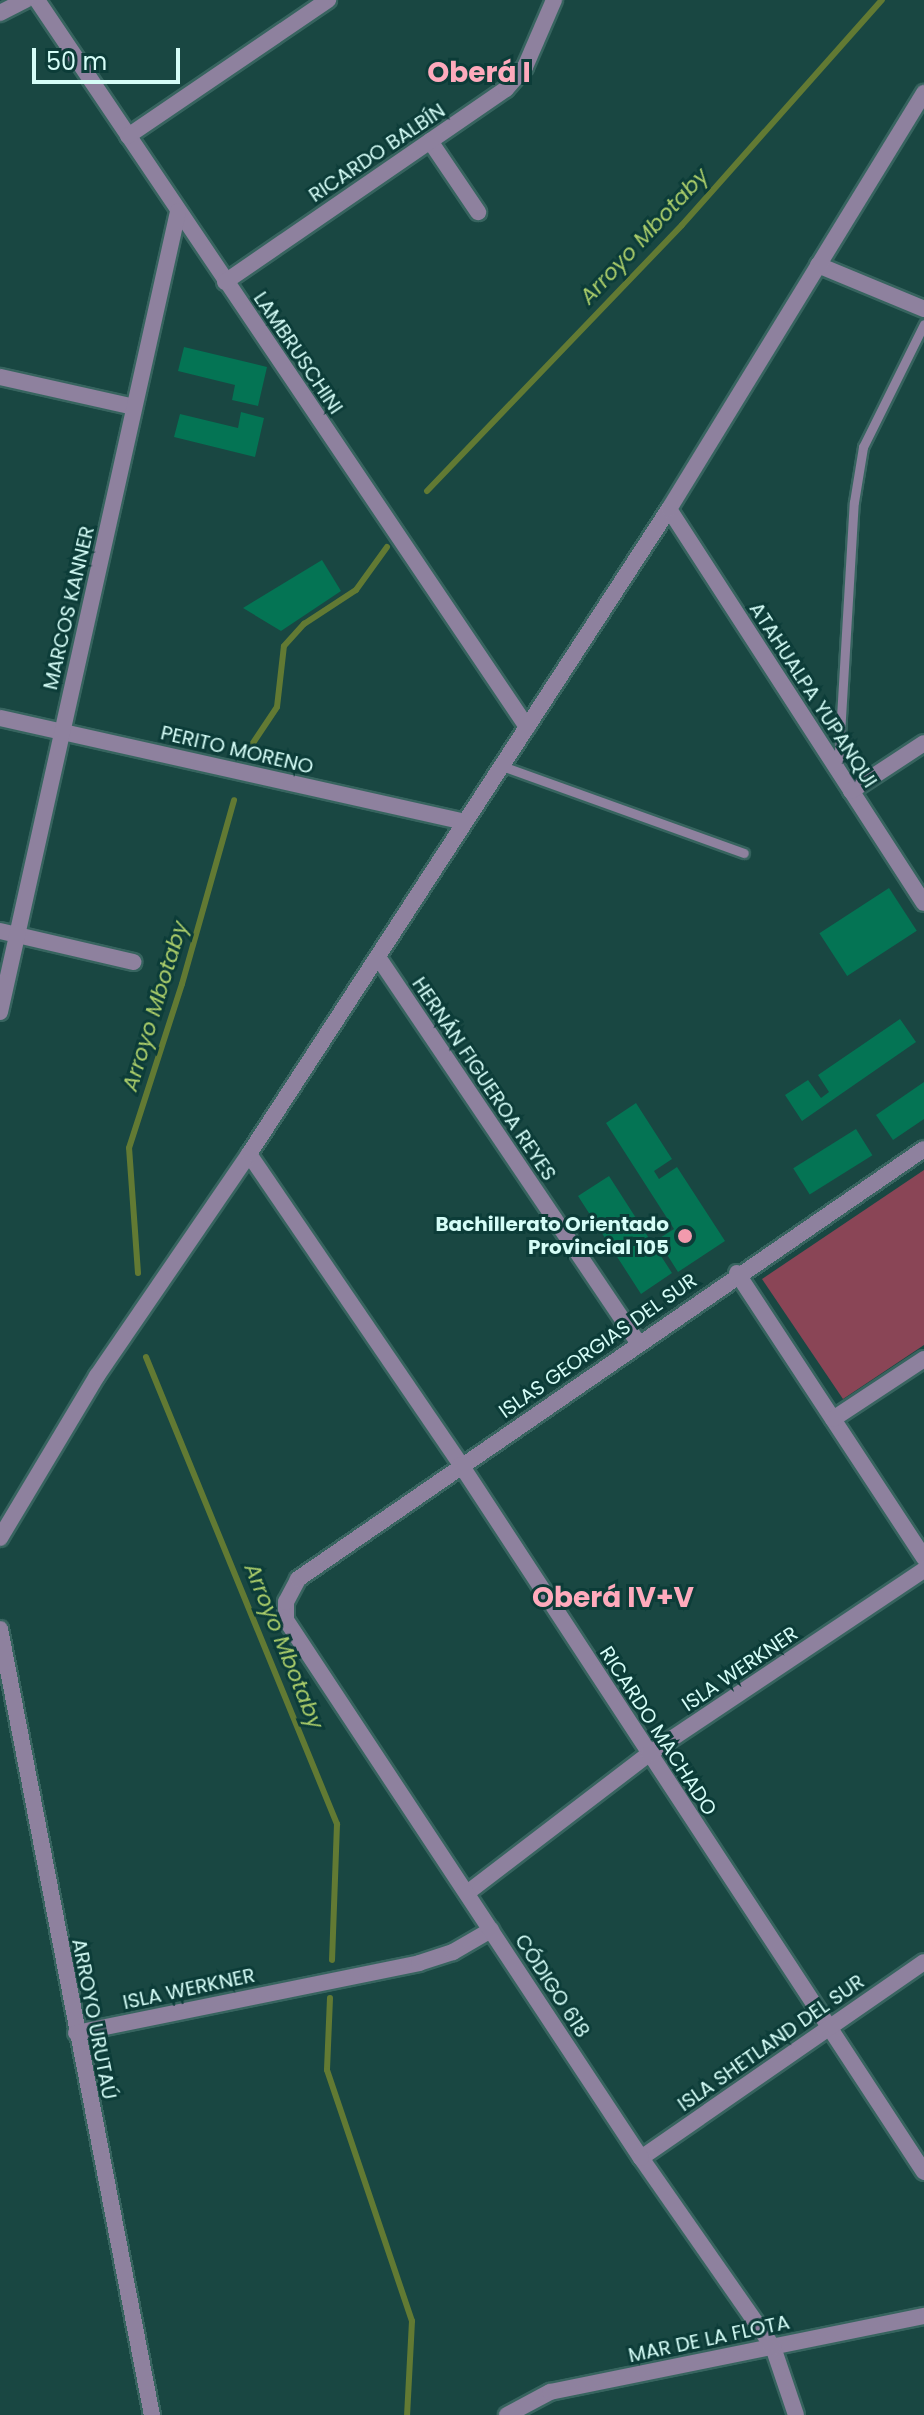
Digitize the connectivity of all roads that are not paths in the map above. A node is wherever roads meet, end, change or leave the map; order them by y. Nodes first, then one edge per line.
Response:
1 (26, 0) edge
2 (37, 0) edge
3 (328, 0) edge
4 (554, 0) edge
5 (0, 13) edge
6 (924, 93) edge
7 (128, 136) junction
8 (430, 141) junction
9 (178, 212) junction
10 (478, 212) dead end
11 (818, 265) junction
12 (225, 282) junction
13 (924, 309) edge
14 (924, 324) edge
15 (0, 377) edge
16 (134, 407) junction
17 (669, 509) junction
18 (0, 718) edge
19 (527, 727) junction
20 (62, 731) junction
21 (924, 743) edge
22 (502, 766) junction
23 (838, 771) junction
24 (851, 791) junction
25 (465, 822) junction
26 (744, 853) dead end
27 (924, 903) edge
28 (8, 933) edge
29 (378, 957) junction
30 (133, 962) dead end
31 (0, 1012) edge
32 (924, 1149) edge
33 (249, 1154) junction
34 (737, 1273) junction
35 (638, 1343) junction
36 (924, 1359) edge
37 (833, 1419) junction
38 (461, 1465) junction
39 (0, 1538) edge
40 (924, 1558) edge
41 (924, 1570) edge
42 (298, 1579) joint
43 (0, 1629) edge
44 (649, 1754) junction
45 (467, 1893) junction
46 (491, 1930) junction
47 (924, 1962) edge
48 (829, 2027) junction
49 (76, 2033) junction
50 (641, 2158) junction
51 (924, 2172) edge
52 (924, 2316) edge
53 (773, 2347) junction
54 (152, 2415) edge
55 (507, 2415) edge
56 (796, 2415) edge

1 - 5 street
2 - 7 street, LAMBRUSCHINI
3 - 7 street
4 - 8 street, RICARDO BALBÍN
6 - 11 street
7 - 9 street, LAMBRUSCHINI
8 - 10 street
8 - 12 street, RICARDO BALBÍN
9 - 12 street, LAMBRUSCHINI
9 - 16 street, MARCOS KANNER
11 - 13 street
11 - 17 street
12 - 19 street, LAMBRUSCHINI
14 - 23 lane
15 - 16 street
16 - 20 street, MARCOS KANNER
17 - 19 street
17 - 23 street, ATAHUALPA YUPANQUI
18 - 20 street, PERITO MORENO
19 - 22 street
20 - 25 street, PERITO MORENO
20 - 28 street, MARCOS KANNER
21 - 24 street
22 - 25 street
22 - 26 lane
23 - 24 street, ATAHUALPA YUPANQUI
24 - 27 street, ATAHUALPA YUPANQUI
25 - 29 street
28 - 30 street
28 - 31 street, MARCOS KANNER
29 - 33 street
29 - 35 street, HERNÁN FIGUEROA REYES
32 - 34 street, ISLAS GEORGIAS DEL SUR
33 - 38 street, RICARDO MACHADO
33 - 39 street
34 - 35 street, ISLAS GEORGIAS DEL SUR
34 - 37 street
35 - 38 street, ISLAS GEORGIAS DEL SUR
36 - 37 street
37 - 40 street
38 - 42 street, ISLAS GEORGIAS DEL SUR
38 - 44 street, RICARDO MACHADO
41 - 44 street, ISLA WERKNER
42 - 45 street, CÓDIGO 618
43 - 49 street, ARROYO URUTAÚ
44 - 45 street, ISLA WERKNER
44 - 48 street, RICARDO MACHADO
45 - 46 street, CÓDIGO 618
46 - 49 street, ISLA WERKNER
46 - 50 street, CÓDIGO 618
47 - 48 street, ISLA SHETLAND DEL SUR
48 - 50 street, ISLA SHETLAND DEL SUR
48 - 51 street, RICARDO MACHADO
49 - 54 street, ARROYO URUTAÚ
50 - 53 street, CÓDIGO 618
52 - 53 street, MAR DE LA FLOTA
53 - 55 street, MAR DE LA FLOTA
53 - 56 street, CÓDIGO 618

